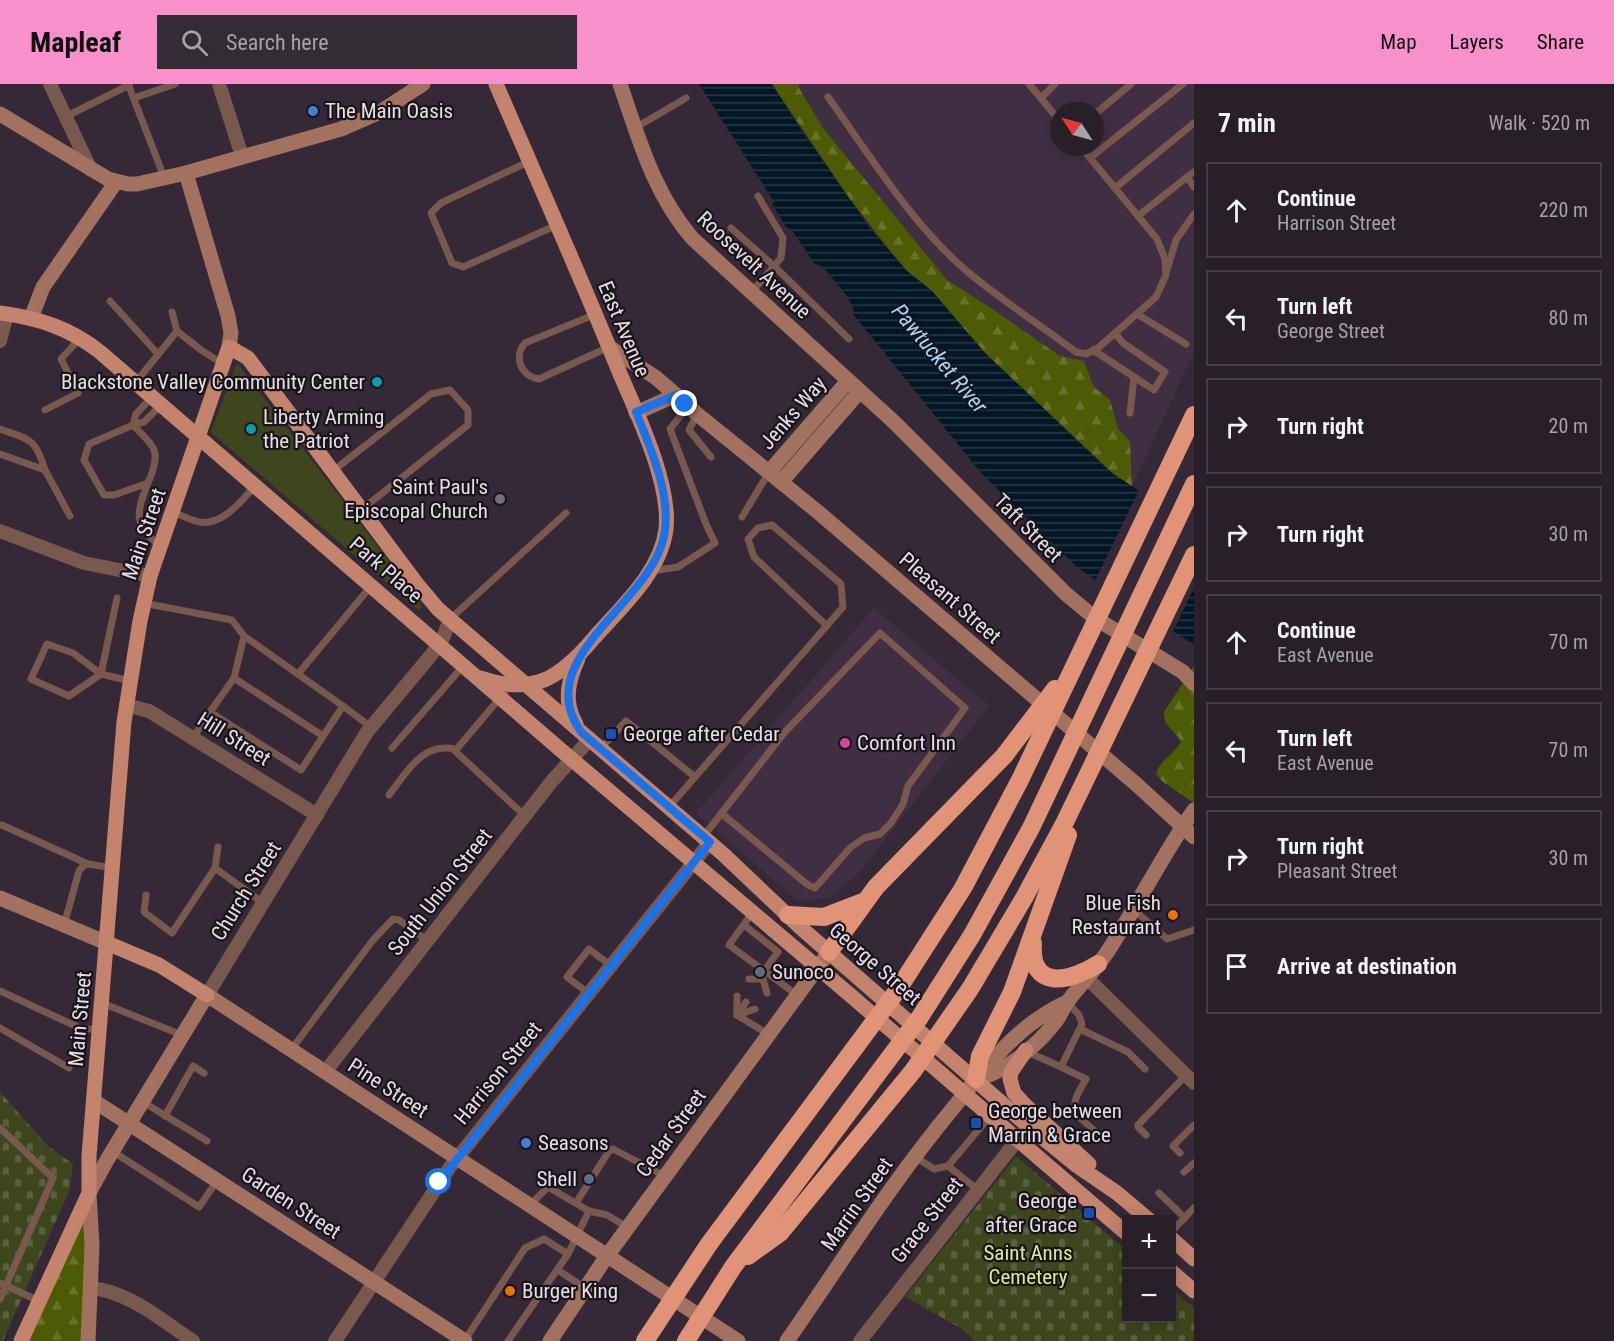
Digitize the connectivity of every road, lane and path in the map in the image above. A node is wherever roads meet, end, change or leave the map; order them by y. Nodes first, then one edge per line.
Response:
1 (129, 84) edge
2 (175, 84) edge
3 (219, 84) edge
4 (423, 84) edge
5 (496, 84) edge
6 (620, 84) edge
7 (1029, 84) edge
8 (1055, 84) edge
9 (1131, 84) edge
10 (52, 85) edge
11 (1179, 85) edge
12 (828, 97) dead end
13 (134, 98) junction
14 (686, 98) dead end
15 (1041, 98) junction
16 (1104, 106) edge
17 (1050, 109) edge
18 (0, 114) edge
19 (65, 117) junction
20 (1194, 123) edge
21 (635, 128) junction
22 (242, 156) junction
23 (1090, 158) joint
24 (530, 161) junction
25 (91, 170) junction
26 (1194, 172) edge
27 (186, 173) junction
28 (1187, 177) junction
29 (164, 178) junction
30 (116, 182) junction
31 (1194, 187) edge
32 (1115, 188) junction
33 (758, 196) dead end
34 (1194, 214) edge
35 (1138, 216) junction
36 (557, 225) junction
37 (731, 228) dead end
38 (774, 266) junction
39 (1166, 275) junction
40 (751, 292) junction
41 (110, 301) dead end
42 (172, 312) dead end
43 (4, 314) edge
44 (596, 314) junction
45 (1137, 314) junction
46 (31, 318) junction
47 (177, 330) junction
48 (1115, 333) junction
49 (81, 337) junction
50 (849, 339) dead end
51 (0, 341) edge
52 (1186, 344) dead end
53 (229, 346) junction
54 (609, 347) junction
55 (1093, 350) junction
56 (159, 354) junction
57 (223, 364) junction
58 (1134, 377) junction
59 (136, 382) junction
60 (854, 386) junction
61 (676, 395) junction
62 (157, 400) junction
63 (45, 410) dead end
64 (693, 410) junction
65 (636, 412) junction
66 (1130, 413) dead end
67 (1194, 415) edge
68 (133, 424) junction
69 (0, 429) edge
70 (199, 436) junction
71 (0, 454) edge
72 (711, 457) dead end
73 (45, 470) junction
74 (333, 471) junction
75 (775, 477) junction
76 (148, 483) junction
77 (1194, 484) edge
78 (256, 485) junction
79 (361, 510) junction
80 (173, 512) junction
81 (566, 513) dead end
82 (69, 516) dead end
83 (742, 517) dead end
84 (0, 531) edge
85 (161, 546) junction
86 (1194, 555) edge
87 (649, 572) junction
88 (150, 576) junction
89 (371, 585) junction
90 (117, 598) dead end
91 (143, 603) junction
92 (450, 619) junction
93 (827, 626) junction
94 (244, 636) junction
95 (439, 644) junction
96 (580, 654) junction
97 (469, 671) junction
98 (101, 674) junction
99 (298, 674) junction
100 (1190, 677) edge
101 (234, 678) junction
102 (130, 681) junction
103 (518, 683) junction
104 (1057, 693) junction
105 (500, 698) junction
106 (126, 705) junction
107 (342, 706) junction
108 (210, 712) junction
109 (371, 727) junction
110 (323, 736) junction
111 (193, 738) junction
112 (590, 740) junction
113 (392, 748) dead end
114 (455, 749) junction
115 (566, 755) junction
116 (1092, 770) junction
117 (695, 777) junction
118 (389, 795) dead end
119 (669, 807) junction
120 (1194, 810) edge
121 (722, 813) junction
122 (317, 815) junction
123 (525, 816) junction
124 (2, 825) dead end
125 (1189, 831) edge
126 (706, 839) junction
127 (218, 847) dead end
128 (693, 862) junction
129 (88, 864) junction
130 (113, 868) junction
131 (215, 868) junction
132 (146, 895) dead end
133 (0, 898) edge
134 (865, 901) junction
135 (263, 903) junction
136 (1133, 909) junction
137 (788, 915) junction
138 (748, 919) junction
139 (64, 925) junction
140 (1194, 930) edge
141 (1035, 931) junction
142 (428, 941) junction
143 (107, 943) junction
144 (829, 952) junction
145 (610, 965) junction
146 (817, 967) junction
147 (1093, 972) junction
148 (765, 974) junction
149 (749, 980) dead end
150 (758, 986) dead end
151 (0, 991) edge
152 (588, 993) junction
153 (767, 993) dead end
154 (207, 994) junction
155 (797, 995) junction
156 (737, 996) dead end
157 (746, 1002) dead end
158 (1067, 1002) junction
159 (102, 1003) junction
160 (755, 1009) dead end
161 (737, 1015) junction
162 (0, 1028) edge
163 (100, 1029) junction
164 (1080, 1029) junction
165 (182, 1035) junction
166 (768, 1035) junction
167 (291, 1050) junction
168 (1026, 1050) junction
169 (69, 1068) dead end
170 (1061, 1068) junction
171 (1145, 1069) dead end
172 (325, 1072) junction
173 (204, 1073) dead end
174 (1190, 1079) edge
175 (970, 1086) junction
176 (94, 1101) junction
177 (142, 1102) junction
178 (990, 1115) junction
179 (165, 1116) junction
180 (129, 1123) junction
181 (1194, 1125) edge
182 (1028, 1126) junction
183 (0, 1128) edge
184 (1146, 1135) dead end
185 (1017, 1139) junction
186 (207, 1141) dead end
187 (1106, 1141) dead end
188 (112, 1151) junction
189 (1180, 1153) dead end
190 (915, 1156) junction
191 (457, 1158) junction
192 (1194, 1163) edge
193 (948, 1166) junction
194 (1184, 1172) dead end
195 (665, 1176) junction
196 (217, 1180) junction
197 (978, 1190) junction
198 (89, 1193) junction
199 (1159, 1193) dead end
200 (576, 1203) junction
201 (530, 1205) junction
202 (1194, 1208) edge
203 (589, 1211) junction
204 (1143, 1214) edge
205 (1185, 1218) junction
206 (628, 1227) junction
207 (1176, 1228) edge
208 (1122, 1230) edge
209 (578, 1236) junction
210 (1176, 1243) edge
211 (568, 1254) junction
212 (607, 1256) junction
213 (1194, 1259) edge
214 (734, 1267) junction
215 (558, 1270) junction
216 (1176, 1275) edge
217 (373, 1282) junction
218 (3, 1285) edge
219 (91, 1288) junction
220 (585, 1288) junction
221 (1194, 1291) edge
222 (0, 1299) edge
223 (39, 1301) junction
224 (707, 1321) junction
225 (21, 1341) edge
226 (88, 1341) edge
227 (193, 1341) edge
228 (335, 1341) edge
229 (465, 1341) edge
230 (507, 1341) edge
231 (550, 1341) edge
232 (645, 1341) edge
233 (686, 1341) edge
234 (722, 1341) edge
235 (738, 1341) edge
236 (787, 1341) edge
237 (860, 1341) edge

1 - 13 lane
1 - 19 lane
2 - 13 lane
3 - 22 street
4 - 22 main road
5 - 24 main road, East Avenue
6 - 21 main road, Roosevelt Avenue
7 - 15 lane
8 - 15 lane
9 - 16 lane
10 - 19 street
11 - 23 lane
12 - 55 lane
13 - 29 lane
14 - 21 lane
15 - 17 lane
18 - 25 main road
19 - 25 street
20 - 32 lane
21 - 40 main road, Roosevelt Avenue
22 - 27 main road
23 - 32 lane
24 - 36 main road, East Avenue
24 - 36 lane
25 - 30 main road
26 - 28 lane
27 - 29 main road
27 - 53 main road
28 - 31 lane
28 - 35 lane
29 - 30 main road
30 - 46 main road
32 - 35 lane
33 - 38 lane
34 - 39 lane
35 - 39 lane
36 - 44 main road, East Avenue
37 - 38 lane
38 - 40 lane
38 - 50 lane
39 - 45 lane
40 - 60 main road, Roosevelt Avenue
41 - 56 lane
42 - 47 lane
43 - 46 main road
43 - 51 street
44 - 54 main road, East Avenue
44 - 54 lane
45 - 48 lane
45 - 52 lane
46 - 49 main road
47 - 56 lane
47 - 57 lane
48 - 55 lane
48 - 58 lane
49 - 59 main road
49 - 63 lane
53 - 57 main road
53 - 74 main road, Park Place
54 - 61 main road, Pleasant Street
54 - 65 main road, East Avenue
55 - 58 lane
56 - 59 lane
57 - 70 main road
58 - 66 lane
59 - 62 main road
60 - 75 main road, Jenks Way
60 - 100 main road, Taft Street
61 - 64 main road, Pleasant Street
61 - 65 main road
62 - 68 lane
62 - 68 lane
62 - 70 main road
64 - 72 lane
64 - 75 main road, Pleasant Street
64 - 87 lane
65 - 87 main road, East Avenue
67 - 104 highway
68 - 76 lane
68 - 76 lane
69 - 73 lane
70 - 78 main road, Park Place
70 - 80 main road, Main Street
71 - 73 lane
73 - 82 lane
74 - 79 main road, Park Place
74 - 79 lane
75 - 83 lane
75 - 125 main road, Pleasant Street
76 - 85 lane
77 - 214 highway
78 - 80 lane
78 - 89 main road, Park Place
79 - 92 main road, Park Place
80 - 85 main road, Main Street
81 - 92 lane
84 - 88 street
85 - 88 main road, Main Street
86 - 116 highway
87 - 96 main road, East Avenue
88 - 91 main road, Main Street
89 - 95 main road, Park Place
89 - 99 lane
90 - 98 lane
91 - 94 lane
91 - 102 main road, Main Street
92 - 95 street, Church Street
92 - 103 main road, Park Place
93 - 93 lane
93 - 117 lane
94 - 99 lane
94 - 101 lane
95 - 97 main road, Park Place
95 - 109 street, Church Street
96 - 103 main road, East Avenue
96 - 112 main road
97 - 103 main road
97 - 105 main road, Park Place
97 - 113 lane
98 - 98 lane
98 - 102 lane
99 - 107 lane
101 - 108 lane
101 - 110 lane
102 - 106 main road, Main Street
103 - 105 lane
103 - 112 main road, Park Place
104 - 134 highway
104 - 232 highway
105 - 114 lane
105 - 115 main road, Park Place
106 - 111 street, Hill Street
106 - 130 main road, Main Street
107 - 109 lane
107 - 110 lane
108 - 110 lane
108 - 111 lane
109 - 122 street, Church Street
111 - 122 street, Hill Street
112 - 115 street, South Union Street
112 - 117 lane
112 - 119 main road, George Street
114 - 118 lane
114 - 123 lane
115 - 123 street, South Union Street
115 - 128 main road, George Street
116 - 141 highway
116 - 214 highway
117 - 119 lane
119 - 126 main road, George Street
120 - 125 main road
121 - 121 lane
121 - 126 lane
122 - 135 street, Church Street
123 - 142 street, South Union Street
124 - 129 lane
125 - 136 main road
126 - 128 street, Harrison Street
126 - 137 main road, George Street
127 - 131 lane
128 - 138 main road, George Street
128 - 145 street, Harrison Street
129 - 130 lane
129 - 139 lane
130 - 143 main road, Main Street
131 - 132 lane
131 - 135 lane
133 - 139 main road, Pine Street
134 - 137 highway
134 - 144 highway
135 - 154 street, Church Street
136 - 140 lane
136 - 147 main road
137 - 144 main road, George Street
138 - 146 main road, George Street
138 - 148 lane
138 - 148 lane
139 - 143 main road, Pine Street
141 - 147 highway
141 - 175 highway
142 - 167 lane
142 - 172 street, South Union Street
143 - 154 main road, Pine Street
143 - 159 main road, Main Street
144 - 146 main road, Cedar Street
144 - 175 main road, George Street
145 - 152 street, Harrison Street
145 - 152 lane
146 - 155 main road, Cedar Street
146 - 175 main road, George Street
147 - 158 main road
147 - 174 street
148 - 149 lane
148 - 150 lane
148 - 153 lane
148 - 155 lane
151 - 163 lane
152 - 191 street, Harrison Street
154 - 165 main road, Church Street
154 - 167 main road, Pine Street
155 - 166 main road, Cedar Street
156 - 161 lane
157 - 161 lane
158 - 164 lane
158 - 168 main road
158 - 175 main road
159 - 163 main road, Main Street
159 - 165 lane
160 - 161 lane
161 - 166 lane
162 - 169 lane
163 - 176 main road, Main Street
164 - 170 lane
164 - 171 lane
165 - 177 main road, Church Street
166 - 195 main road, Cedar Street
167 - 172 main road, Pine Street
168 - 170 lane
168 - 175 main road
168 - 204 main road
170 - 187 lane
172 - 191 main road, Pine Street
173 - 179 lane
174 - 184 lane
175 - 178 main road, George Street
175 - 182 main road, George Street
175 - 190 main road, Marrin Street
176 - 180 main road, Garden Street
176 - 198 main road, Main Street
177 - 179 lane
177 - 180 main road, Church Street
178 - 185 main road, George Street
178 - 193 lane
179 - 186 lane
180 - 188 main road, Church Street
180 - 196 main road, Garden Street
181 - 189 lane
182 - 185 street, Grace Street
182 - 204 main road, George Street
183 - 218 lane
185 - 197 street, Grace Street
185 - 208 main road, George Street
188 - 196 lane
188 - 198 main road, Church Street
190 - 193 lane
190 - 236 main road, Marrin Street
191 - 201 main road, Pine Street
191 - 217 street, Harrison Street
192 - 194 lane
193 - 197 lane
195 - 200 lane
195 - 206 main road, Cedar Street
196 - 217 main road, Garden Street
197 - 237 street, Grace Street
198 - 219 main road, Main Street
198 - 223 main road
199 - 205 lane
200 - 201 lane
200 - 203 lane
201 - 209 main road, Pine Street
202 - 205 lane
203 - 206 lane
203 - 209 lane
205 - 207 lane
206 - 212 main road, Cedar Street
209 - 211 lane
209 - 212 main road, Pine Street
210 - 213 main road
211 - 215 lane
211 - 229 lane
212 - 220 main road, Cedar Street
212 - 224 main road, Pine Street
214 - 233 highway
215 - 220 lane
215 - 230 lane
216 - 221 main road
217 - 228 street, Harrison Street
217 - 229 main road, Garden Street
218 - 222 lane
218 - 223 lane
219 - 226 main road, Main Street
219 - 227 street
220 - 231 main road, Cedar Street
223 - 225 main road
224 - 234 main road
224 - 235 main road, Pine Street

